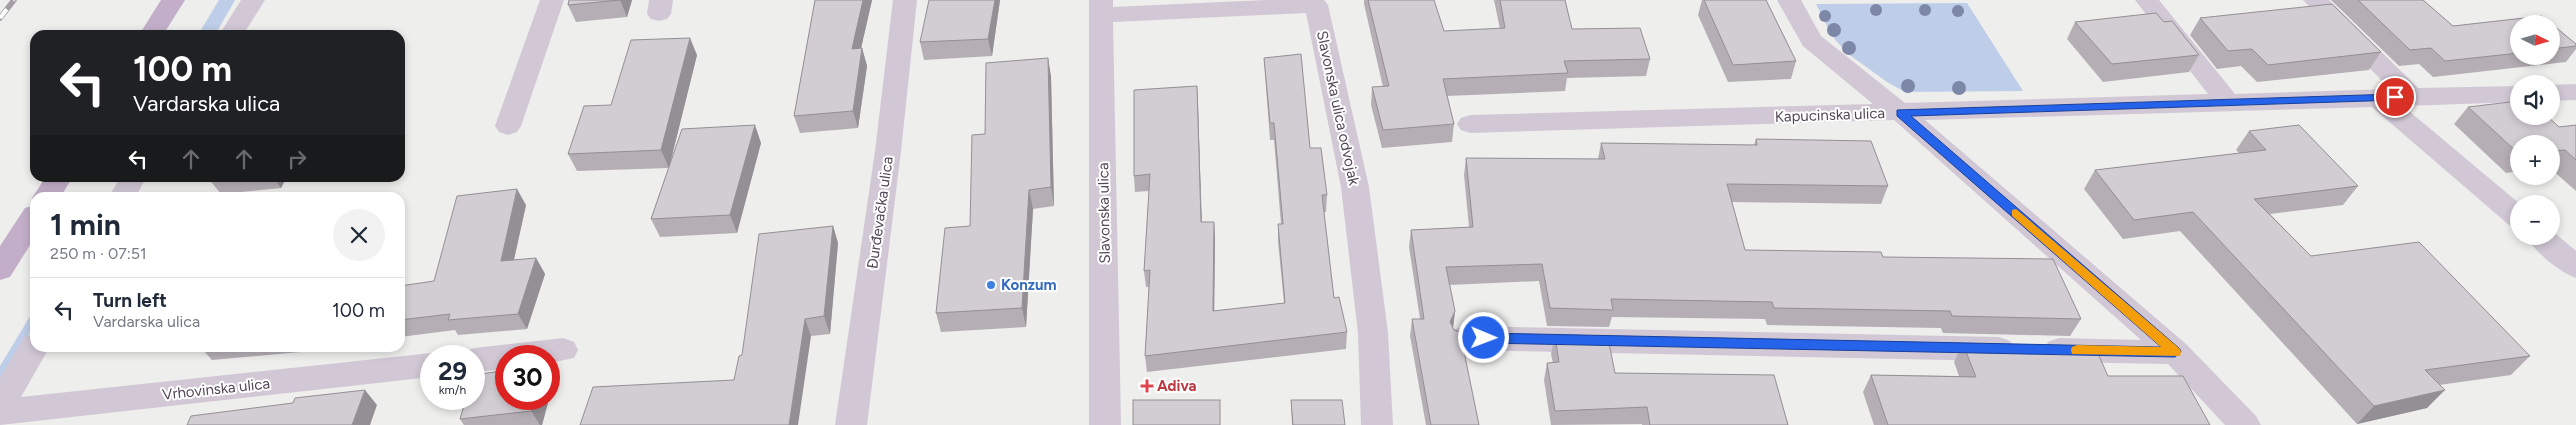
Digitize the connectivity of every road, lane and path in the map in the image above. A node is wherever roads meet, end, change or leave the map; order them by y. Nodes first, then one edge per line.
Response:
1 (173, 0) edge
2 (252, 0) edge
3 (552, 0) edge
4 (905, 0) edge
5 (1789, 0) edge
6 (2147, 0) edge
7 (2315, 0) edge
8 (1102, 8) edge
9 (154, 30) edge
10 (234, 30) edge
11 (2576, 92) edge
12 (2560, 93) edge
13 (2510, 94) edge
14 (2412, 97) junction
15 (2378, 98) junction
16 (2228, 102) junction
17 (1901, 113) junction
18 (1470, 124) dead end
19 (508, 126) dead end
20 (2510, 210) edge
21 (30, 222) edge
22 (2550, 245) edge
23 (2576, 267) edge
24 (0, 269) edge
25 (1464, 338) dead end
26 (560, 350) edge
27 (563, 350) dead end
28 (31, 352) edge
29 (2175, 352) junction
30 (420, 366) edge
31 (0, 405) edge
32 (0, 412) edge
33 (851, 425) edge
34 (1105, 425) edge
35 (1377, 425) edge
36 (2245, 425) edge

1 - 9 main road
2 - 10 street
3 - 19 street
4 - 33 street, Đurđevačka ulica
5 - 17 street
6 - 16 street
7 - 14 street
8 - 34 street, Slavonska ulica
8 - 35 street, Slavonska ulica odvojak
11 - 12 street
13 - 14 street, Kapucinska ulica
14 - 15 street, Kapucinska ulica
15 - 16 street, Kapucinska ulica
15 - 20 street
16 - 17 street, Kapucinska ulica
17 - 18 street, Kapucinska ulica
17 - 29 street
21 - 24 main road
22 - 23 street
25 - 29 street
26 - 27 street
28 - 31 street
29 - 36 street
30 - 32 street, Vrhovinska ulica

